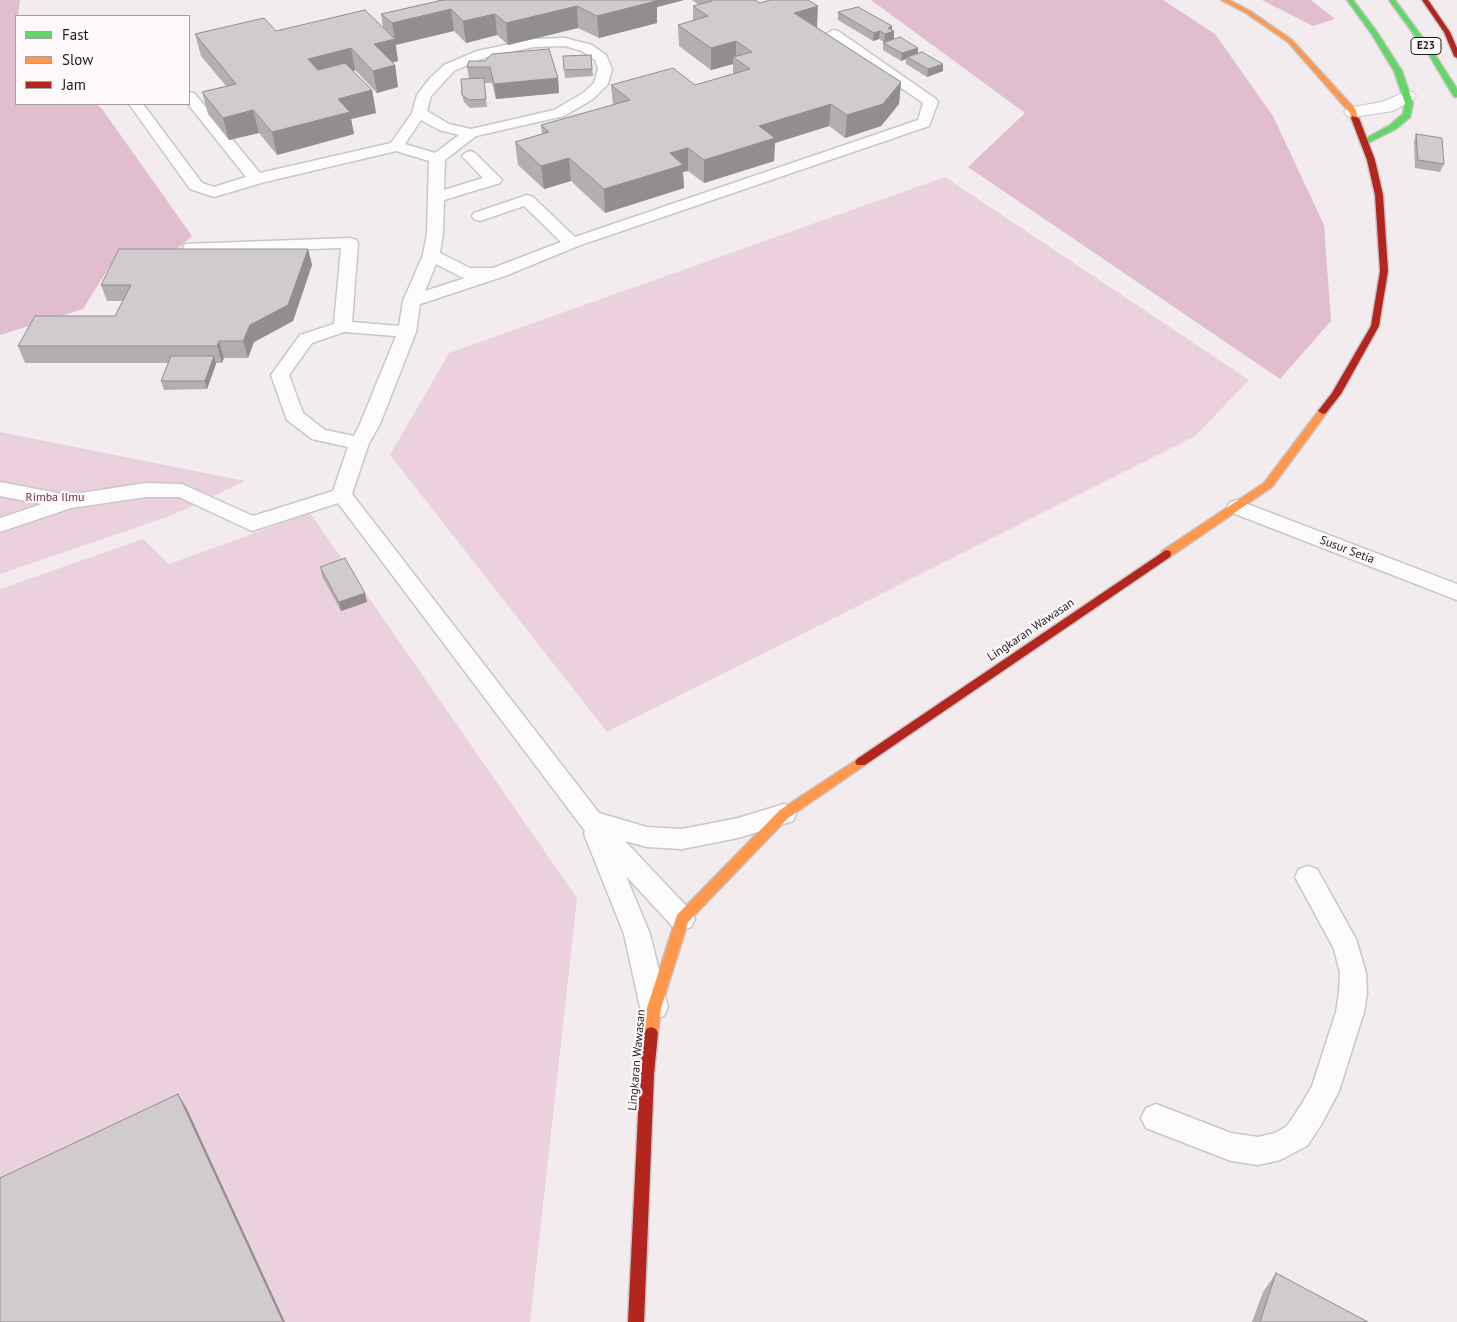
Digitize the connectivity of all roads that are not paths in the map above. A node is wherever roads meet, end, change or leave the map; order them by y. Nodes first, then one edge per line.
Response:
1 (1224, 0) edge
2 (1350, 0) edge
3 (1392, 0) edge
4 (1425, 0) edge
5 (833, 34) dead end
6 (1457, 56) edge
7 (1457, 95) edge
8 (1407, 96) junction
9 (190, 97) edge
10 (137, 105) edge
11 (1352, 112) junction
12 (419, 113) junction
13 (471, 133) junction
14 (1364, 143) junction
15 (396, 146) junction
16 (470, 156) dead end
17 (438, 158) junction
18 (256, 179) junction
19 (436, 197) junction
20 (480, 216) dead end
21 (572, 243) junction
22 (190, 248) edge
23 (431, 255) junction
24 (499, 272) junction
25 (412, 301) junction
26 (343, 327) junction
27 (408, 332) junction
28 (359, 443) junction
29 (0, 489) edge
30 (342, 495) junction
31 (68, 502) junction
32 (1237, 507) junction
33 (0, 525) edge
34 (1457, 592) edge
35 (784, 814) junction
36 (591, 821) junction
37 (1308, 877) dead end
38 (682, 919) junction
39 (654, 1008) junction
40 (1156, 1118) dead end
41 (636, 1322) edge

1 - 11 main road, Lingkaran Wawasan
2 - 8 main road
3 - 7 main road, E23
4 - 6 main road
5 - 21 lane
8 - 11 street
8 - 14 main road
9 - 18 lane
10 - 18 lane
11 - 14 main road, Lingkaran Wawasan
12 - 13 lane
12 - 13 lane
12 - 15 lane
13 - 17 lane
14 - 32 main road, Lingkaran Wawasan
15 - 17 lane
15 - 18 lane
16 - 19 lane
17 - 19 lane
19 - 23 lane
20 - 21 lane
21 - 24 lane
22 - 26 lane
23 - 24 lane
23 - 25 lane
24 - 25 lane
25 - 27 lane
26 - 27 lane
26 - 28 lane
27 - 28 lane
28 - 30 lane
29 - 31 lane
30 - 31 lane
30 - 36 lane
31 - 33 lane
32 - 34 lane, Susur Setia
32 - 35 main road, Lingkaran Wawasan
35 - 36 lane
35 - 38 main road, Lingkaran Wawasan
36 - 38 lane
36 - 39 lane
37 - 40 lane
38 - 39 main road, Lingkaran Wawasan
39 - 41 main road, Lingkaran Wawasan

